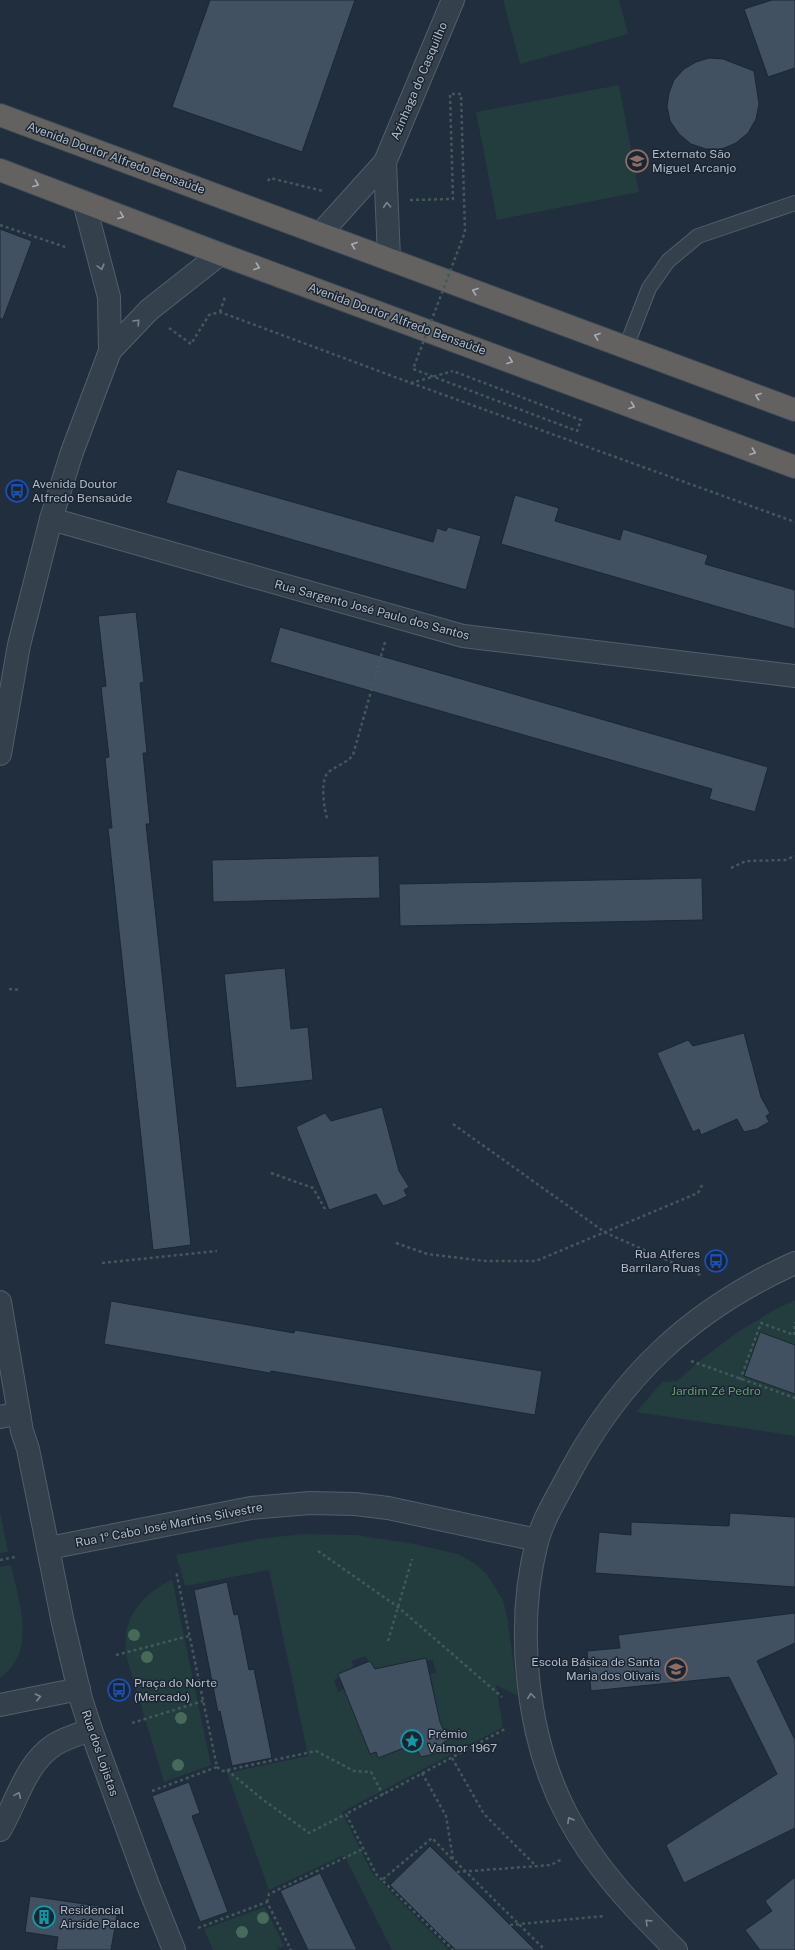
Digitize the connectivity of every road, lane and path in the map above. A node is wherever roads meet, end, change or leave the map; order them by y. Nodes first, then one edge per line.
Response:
1 (453, 0) edge
2 (0, 115) edge
3 (385, 162) junction
4 (0, 170) edge
5 (410, 200) dead end
6 (84, 202) junction
7 (795, 203) edge
8 (0, 225) edge
9 (321, 233) junction
10 (72, 250) dead end
11 (220, 254) junction
12 (389, 258) junction
13 (225, 297) dead end
14 (220, 312) junction
15 (163, 324) dead end
16 (626, 347) junction
17 (110, 351) junction
18 (411, 382) junction
19 (795, 410) edge
20 (795, 467) edge
21 (51, 519) junction
22 (795, 522) edge
23 (386, 638) dead end
24 (795, 676) edge
25 (0, 754) edge
26 (327, 818) dead end
27 (795, 856) edge
28 (731, 868) dead end
29 (9, 989) dead end
30 (21, 990) dead end
31 (453, 1124) dead end
32 (271, 1173) dead end
33 (703, 1183) dead end
34 (325, 1209) dead end
35 (606, 1233) junction
36 (396, 1243) dead end
37 (217, 1250) dead end
38 (102, 1263) dead end
39 (795, 1263) edge
40 (702, 1276) dead end
41 (0, 1302) edge
42 (795, 1322) edge
43 (794, 1335) edge
44 (663, 1348) junction
45 (4, 1352) edge
46 (740, 1380) junction
47 (795, 1398) edge
48 (9, 1415) edge
49 (537, 1540) junction
50 (49, 1548) junction
51 (318, 1551) dead end
52 (16, 1557) dead end
53 (412, 1558) dead end
54 (0, 1560) edge
55 (176, 1571) dead end
56 (398, 1607) junction
57 (189, 1636) junction
58 (388, 1641) dead end
59 (116, 1655) dead end
60 (79, 1689) junction
61 (502, 1697) dead end
62 (203, 1701) junction
63 (0, 1705) edge
64 (132, 1723) dead end
65 (507, 1728) dead end
66 (91, 1730) junction
67 (452, 1758) junction
68 (217, 1767) junction
69 (227, 1770) junction
70 (422, 1773) junction
71 (152, 1791) dead end
72 (383, 1795) junction
73 (346, 1814) junction
74 (0, 1830) edge
75 (364, 1849) junction
76 (453, 1859) junction
77 (562, 1859) dead end
78 (535, 1865) junction
79 (457, 1872) dead end
80 (466, 1872) junction
81 (382, 1880) junction
82 (267, 1902) junction
83 (604, 1916) dead end
84 (510, 1925) dead end
85 (520, 1925) junction
86 (198, 1928) dead end
87 (290, 1949) edge
88 (174, 1950) edge
89 (286, 1950) edge
90 (453, 1950) edge
91 (545, 1950) edge
92 (676, 1950) edge

1 - 3 street, Azinhaga do Casquilho
2 - 9 highway, Avenida Doutor Alfredo Bensaúde
3 - 9 street, Azinhaga do Casquilho
12 -> 3 street, Azinhaga do Casquilho
4 -> 6 highway, Avenida Doutor Alfredo Bensaúde
5 - 18 path, bridge
6 -> 11 highway, Avenida Doutor Alfredo Bensaúde
6 -> 17 street
7 - 16 lane
8 - 10 path
12 -> 9 highway, Avenida Doutor Alfredo Bensaúde
17 -> 11 street
11 -> 20 highway, Avenida Doutor Alfredo Bensaúde
16 -> 12 highway, Avenida Doutor Alfredo Bensaúde
13 - 14 path
14 - 15 path
14 - 18 path
19 -> 16 highway, Avenida Doutor Alfredo Bensaúde
17 - 21 street
18 - 22 path
21 - 24 street, Rua Sargento José Paulo dos Santos
21 - 25 street
23 - 26 path
27 - 28 path
29 - 30 path
31 - 35 path
32 - 34 path
33 - 35 path
35 - 36 path
35 - 40 path
37 - 38 path
39 - 44 street
41 - 45 street
42 - 43 path
43 - 46 path
44 - 46 path
44 - 49 street
45 - 48 street
46 - 47 path
48 - 50 street
49 - 50 street, Rua 1º Cabo José Martins Silvestre
92 -> 49 street
50 - 60 street, Rua dos Lojistas
51 - 56 path
52 - 54 path
53 - 56 path
55 - 57 path
56 - 58 path
56 - 61 path
57 - 59 path
57 - 62 path
63 -> 60 street
60 - 66 street, Rua dos Lojistas
62 - 64 path
62 - 68 path
65 - 67 path
74 -> 66 street
66 - 88 street, Rua dos Lojistas
67 - 70 path
67 - 78 path
68 - 69 path
68 - 71 path
69 - 72 path
69 - 73 path
70 - 72 path
70 - 76 path
72 - 73 path
73 - 75 path
75 - 81 path
75 - 82 path
76 - 80 path
76 - 81 path
77 - 78 path
78 - 80 path
79 - 80 path
80 - 85 path
81 - 90 path
82 - 86 path
82 - 87 path
83 - 85 path
84 - 85 path
85 - 91 path
87 - 89 path

